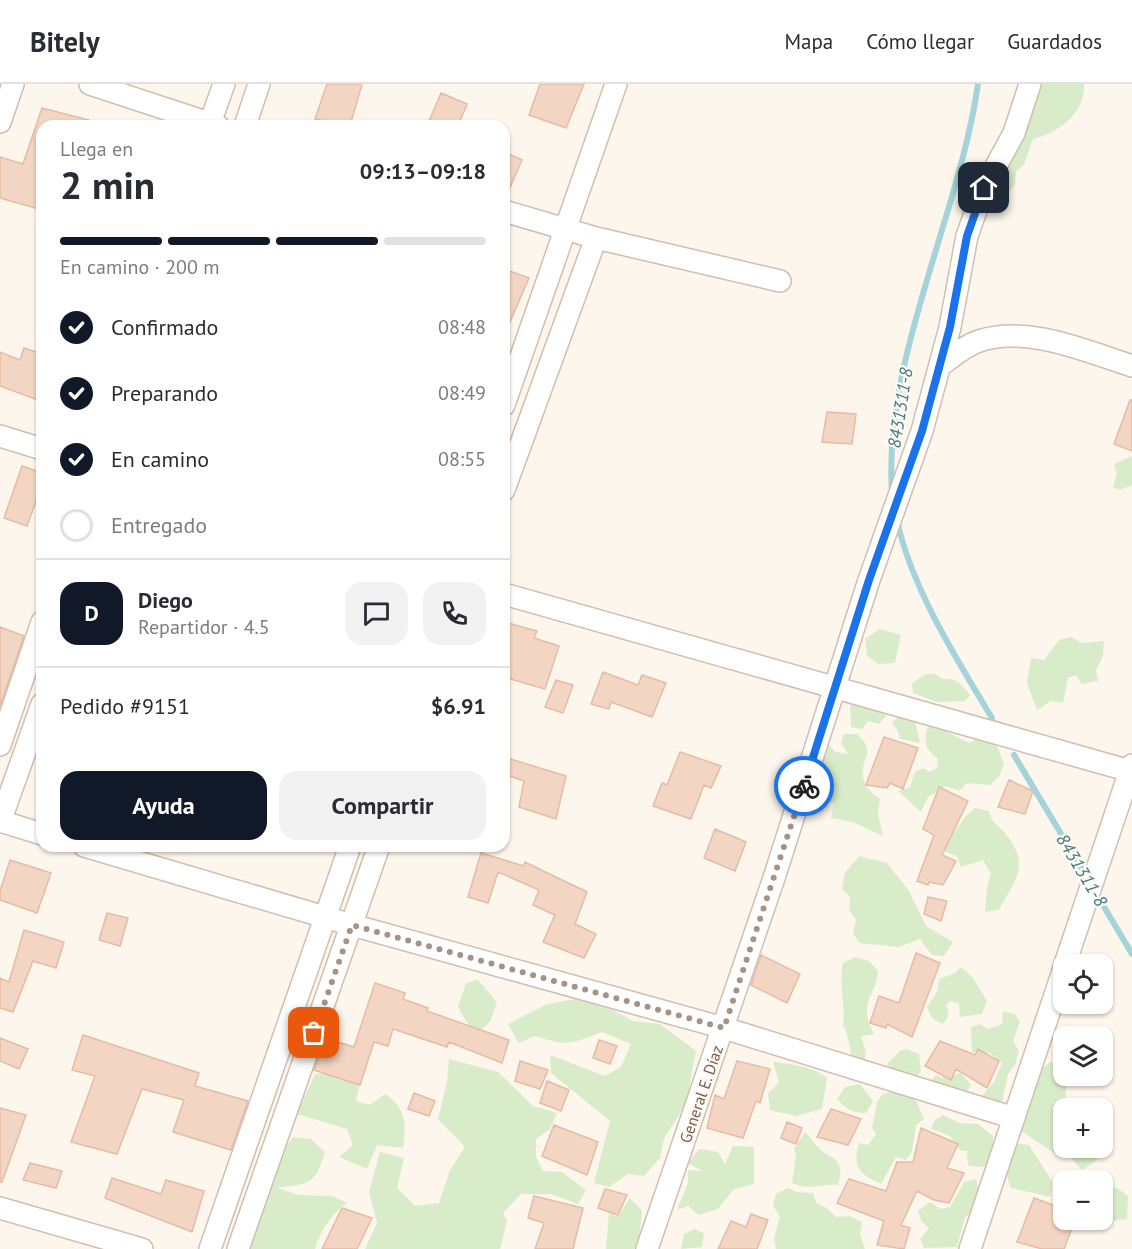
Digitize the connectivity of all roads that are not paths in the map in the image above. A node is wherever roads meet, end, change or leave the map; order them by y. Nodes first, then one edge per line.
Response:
1 (14, 84) edge
2 (90, 84) edge
3 (224, 84) edge
4 (259, 84) edge
5 (616, 84) edge
6 (1030, 84) edge
7 (197, 120) edge
8 (213, 120) edge
9 (247, 120) edge
10 (0, 122) edge
11 (510, 213) edge
12 (565, 229) junction
13 (596, 238) junction
14 (780, 281) dead end
15 (940, 366) junction
16 (1132, 366) edge
17 (510, 388) edge
18 (0, 436) edge
19 (36, 447) edge
20 (510, 474) edge
21 (510, 596) edge
22 (36, 640) edge
23 (834, 688) junction
24 (36, 721) edge
25 (0, 745) edge
26 (1131, 768) edge
27 (0, 821) edge
28 (36, 832) edge
29 (104, 852) edge
30 (348, 852) edge
31 (378, 852) edge
32 (325, 917) junction
33 (352, 925) junction
34 (1068, 954) edge
35 (1053, 999) edge
36 (724, 1028) junction
37 (1014, 1118) junction
38 (0, 1208) edge
39 (142, 1249) edge
40 (210, 1249) edge
41 (238, 1249) edge
42 (647, 1249) edge
43 (970, 1249) edge

1 - 10 street
2 - 7 street
3 - 8 street
4 - 9 street
5 - 12 street
6 - 15 street, General E. Díaz
11 - 12 street
12 - 13 street
12 - 17 street
13 - 14 street
13 - 20 street
15 - 16 street
15 - 23 street, General E. Díaz
18 - 19 street
21 - 23 street
22 - 25 street
23 - 26 street
23 - 36 street, General E. Díaz
24 - 27 street
26 - 34 street
27 - 28 street
29 - 32 street
30 - 32 street
31 - 33 street
32 - 33 street
32 - 40 street
33 - 36 street
33 - 41 street
35 - 37 street
36 - 37 street
36 - 42 street, General E. Díaz
37 - 43 street
38 - 39 street

